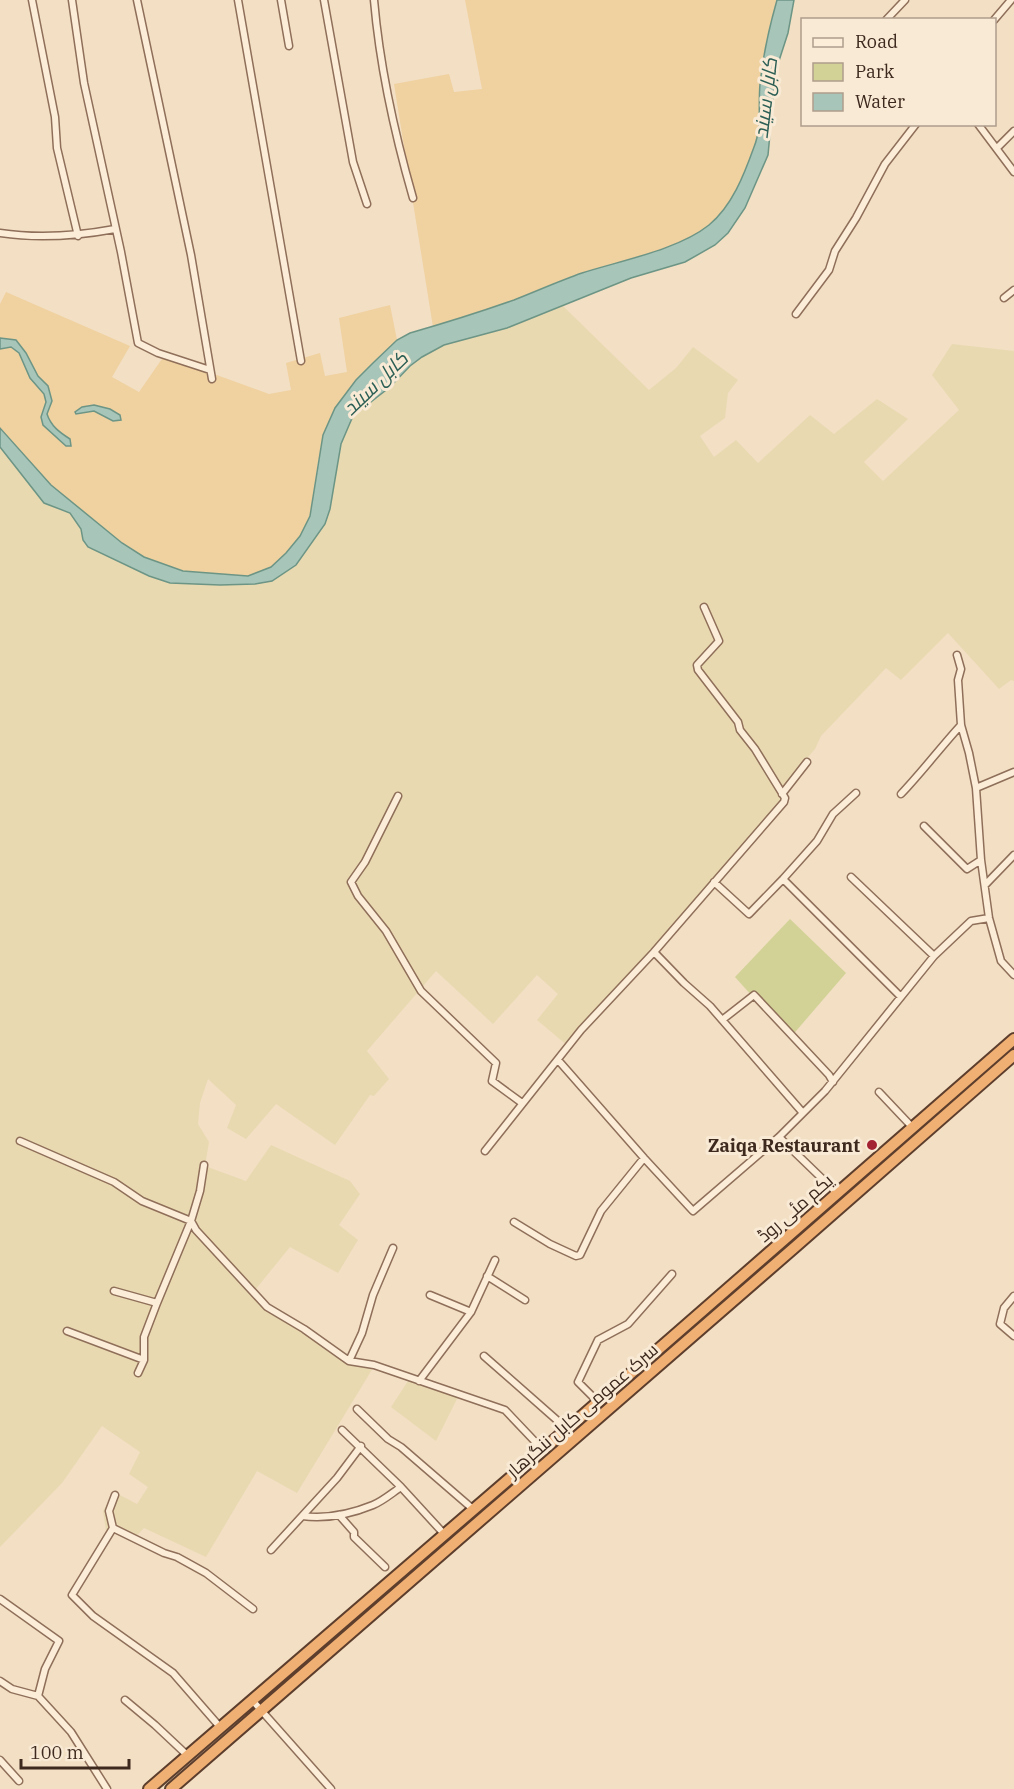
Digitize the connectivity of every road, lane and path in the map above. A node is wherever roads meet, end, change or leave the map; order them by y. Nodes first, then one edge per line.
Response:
1 (32, 0) edge
2 (72, 0) edge
3 (137, 0) edge
4 (238, 0) edge
5 (281, 0) edge
6 (324, 0) edge
7 (374, 0) edge
8 (905, 0) edge
9 (1011, 0) edge
10 (888, 18) edge
11 (996, 18) edge
12 (289, 46) dead end
13 (914, 126) edge
14 (980, 126) edge
15 (1014, 131) edge
16 (997, 148) junction
17 (1014, 172) edge
18 (413, 198) dead end
19 (367, 204) dead end
20 (116, 229) junction
21 (0, 233) edge
22 (78, 236) junction
23 (1014, 290) edge
24 (1004, 298) dead end
25 (796, 314) dead end
26 (302, 361) dead end
27 (210, 370) junction
28 (212, 379) dead end
29 (704, 607) dead end
30 (957, 654) dead end
31 (961, 725) junction
32 (807, 762) dead end
33 (1014, 772) edge
34 (976, 788) junction
35 (856, 793) dead end
36 (782, 794) junction
37 (901, 794) dead end
38 (398, 796) dead end
39 (924, 826) dead end
40 (1014, 855) edge
41 (981, 860) junction
42 (851, 877) dead end
43 (783, 879) junction
44 (714, 882) junction
45 (985, 885) junction
46 (989, 918) junction
47 (654, 952) junction
48 (934, 956) junction
49 (1014, 975) edge
50 (901, 997) junction
51 (722, 1020) junction
52 (1014, 1039) edge
53 (1013, 1058) edge
54 (558, 1060) junction
55 (833, 1082) junction
56 (879, 1092) dead end
57 (522, 1103) junction
58 (803, 1113) junction
59 (913, 1128) junction
60 (779, 1137) junction
61 (20, 1141) dead end
62 (485, 1151) dead end
63 (644, 1158) junction
64 (204, 1165) dead end
65 (837, 1193) junction
66 (191, 1221) junction
67 (514, 1222) dead end
68 (393, 1248) dead end
69 (495, 1260) dead end
70 (672, 1274) dead end
71 (487, 1276) junction
72 (114, 1291) dead end
73 (429, 1295) dead end
74 (722, 1295) joint
75 (1014, 1296) edge
76 (525, 1300) dead end
77 (157, 1303) junction
78 (471, 1312) junction
79 (67, 1331) dead end
80 (1014, 1336) edge
81 (484, 1356) dead end
82 (144, 1360) junction
83 (349, 1361) junction
84 (138, 1373) dead end
85 (419, 1381) junction
86 (598, 1402) junction
87 (357, 1408) dead end
88 (567, 1429) junction
89 (342, 1430) dead end
90 (361, 1446) junction
91 (543, 1450) junction
92 (401, 1487) junction
93 (115, 1495) dead end
94 (474, 1510) junction
95 (339, 1515) junction
96 (302, 1516) junction
97 (113, 1528) junction
98 (445, 1535) junction
99 (271, 1550) dead end
100 (385, 1567) dead end
101 (0, 1599) edge
102 (253, 1609) dead end
103 (0, 1681) edge
104 (38, 1696) junction
105 (125, 1700) dead end
106 (252, 1700) junction
107 (261, 1710) junction
108 (220, 1727) junction
109 (187, 1755) junction
110 (0, 1760) edge
111 (19, 1781) dead end
112 (107, 1789) edge
113 (149, 1789) edge
114 (171, 1789) edge
115 (330, 1789) edge

1 - 22 street
2 - 20 street
3 - 27 street
4 - 26 street
5 - 12 street
6 - 19 street
7 - 18 street
8 - 10 street
9 - 11 street
13 - 25 street
14 - 16 street
15 - 16 street
16 - 17 street
20 - 22 street
20 - 27 street
21 - 22 street
23 - 24 street
27 - 28 street
29 - 36 street
30 - 31 street
31 - 34 street
31 - 37 street
32 - 36 street
33 - 34 street
34 - 41 street
35 - 43 street
36 - 44 street
38 - 57 street
39 - 41 street
40 - 45 street
41 - 45 street
42 - 48 street
43 - 44 street
43 - 50 street
44 - 47 street
45 - 46 street
46 - 48 street
46 - 49 street
47 - 51 street
47 - 54 street
48 - 50 street
50 - 55 street
51 - 55 street
51 - 58 street
52 - 59 highway, یکم مئی روڈ
53 - 107 highway, سرک عمومی کابل ننگرهار
54 - 57 street
54 - 63 street
55 - 58 street
56 - 59 street
57 - 62 street
58 - 60 street
59 - 65 highway, یکم مئی روڈ
60 - 63 street
60 - 65 street
61 - 66 street
63 - 67 street
64 - 66 street
65 - 74 highway, یکم مئی روڈ
66 - 77 street
66 - 83 street
68 - 83 street
69 - 71 street
70 - 86 street
71 - 76 street
71 - 78 street
72 - 77 street
73 - 78 street
74 - 86 highway, سرک عمومی کابل ننگرهار
75 - 80 street
77 - 82 street
78 - 85 street
79 - 82 street
81 - 88 street
82 - 84 street
83 - 85 street
85 - 91 street
86 - 88 highway, سرک عمومی کابل ننگرهار
87 - 94 street
88 - 91 highway, سرک عمومی کابل ننگرهار
89 - 90 street
90 - 92 street
90 - 96 street
91 - 94 highway, سرک عمومی کابل ننگرهار
92 - 95 street
92 - 98 street
93 - 97 street
94 - 98 highway, سرک عمومی کابل ننگرهار
95 - 96 street
95 - 100 street
96 - 99 street
97 - 102 street
97 - 108 street
98 - 106 highway, سرک عمومی کابل ننگرهار
101 - 104 street
103 - 104 street
104 - 112 street
105 - 109 street
106 - 107 street
106 - 108 highway, سرک عمومی کابل ننگرهار
107 - 114 highway, سرک عمومی کابل ننگرهار
107 - 115 street
108 - 109 highway, سرک عمومی کابل ننگرهار
109 - 113 highway, سرک عمومی کابل ننگرهار
110 - 111 street

